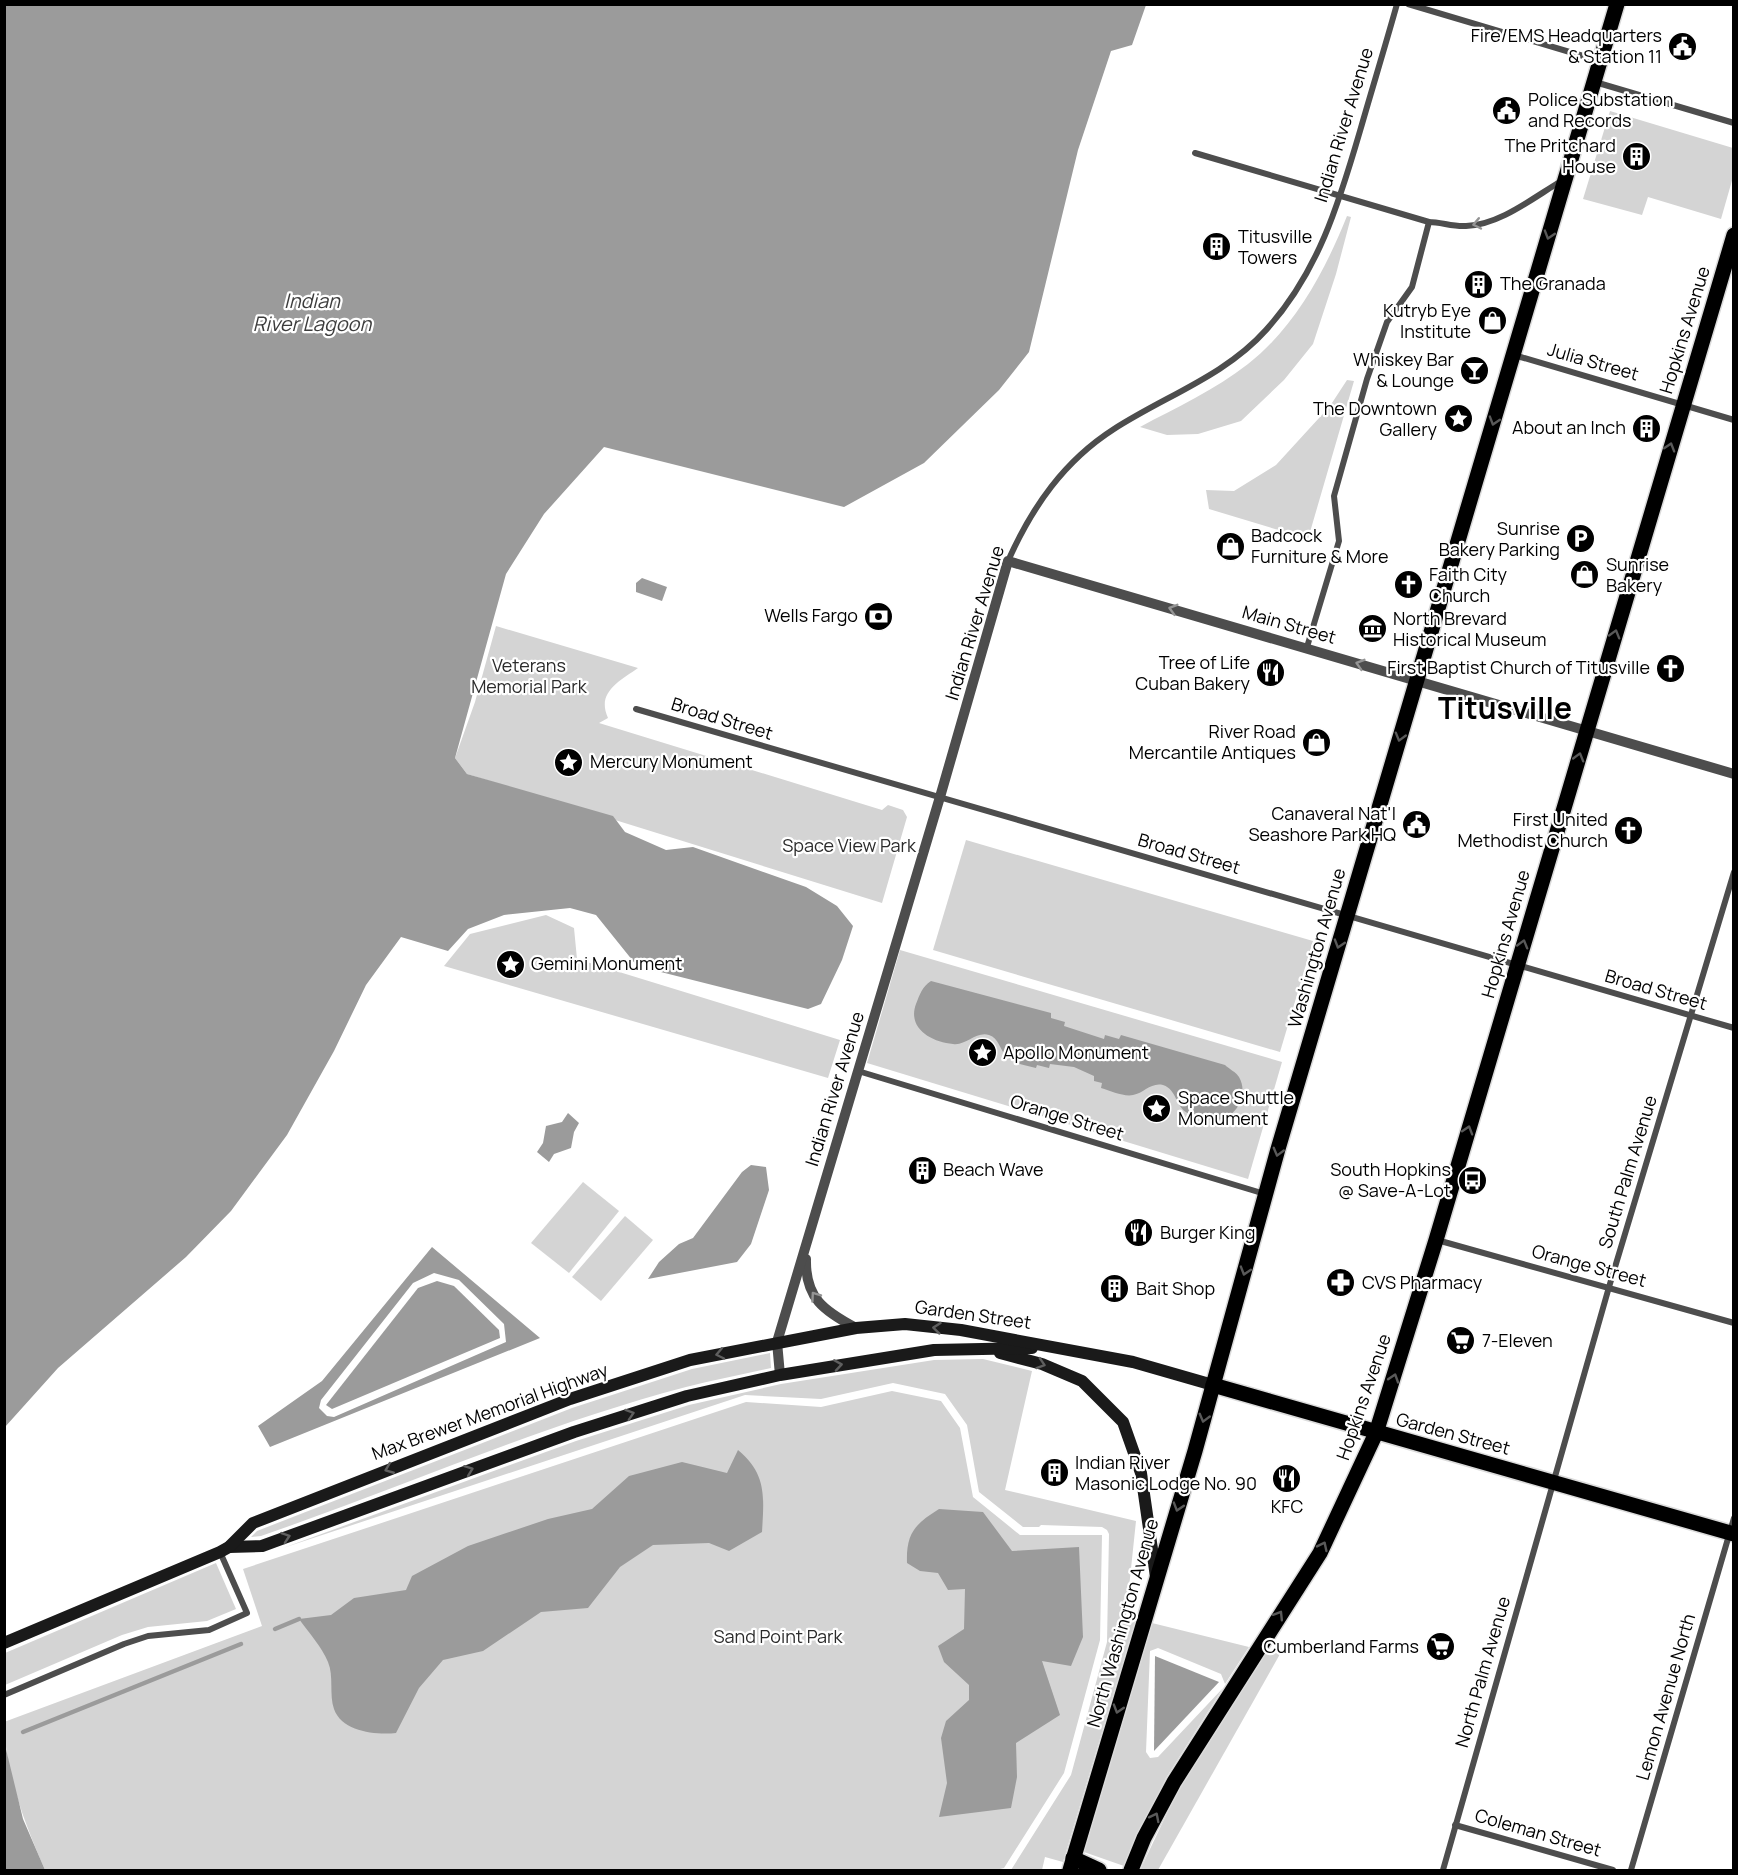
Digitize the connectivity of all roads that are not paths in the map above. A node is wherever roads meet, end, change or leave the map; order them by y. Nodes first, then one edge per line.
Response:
1 (1397, 4) edge
2 (1408, 4) edge
3 (1617, 4) edge
4 (1600, 61) junction
5 (1595, 82) junction
6 (1734, 123) edge
7 (1195, 153) dead end
8 (1566, 178) junction
9 (1341, 197) junction
10 (1429, 222) junction
11 (1734, 235) edge
12 (1514, 355) junction
13 (1683, 405) junction
14 (1734, 420) edge
15 (1008, 561) junction
16 (1307, 647) junction
17 (1416, 681) junction
18 (636, 709) dead end
19 (1587, 730) junction
20 (1734, 774) edge
21 (940, 797) junction
22 (1734, 872) edge
23 (1347, 916) junction
24 (1517, 965) junction
25 (1690, 1015) junction
26 (1734, 1028) edge
27 (858, 1071) junction
28 (1266, 1195) junction
29 (1436, 1240) junction
30 (807, 1246) junction
31 (1610, 1287) junction
32 (1734, 1323) edge
33 (855, 1328) junction
34 (777, 1342) junction
35 (1057, 1347) junction
36 (985, 1349) junction
37 (780, 1375) junction
38 (1213, 1385) junction
39 (1376, 1433) junction
40 (1554, 1482) junction
41 (1734, 1518) edge
42 (1731, 1534) edge
43 (225, 1549) junction
44 (1156, 1580) junction
45 (4, 1643) edge
46 (4, 1695) edge
47 (1455, 1825) junction
48 (1072, 1864) edge
49 (1098, 1870) edge
50 (1131, 1870) edge
51 (1443, 1870) edge
52 (1613, 1870) edge
53 (1631, 1870) edge

1 - 9 street, Indian River Avenue
2 - 4 street
3 - 4 main road, Washington Avenue
4 - 5 main road, Washington Avenue
5 - 6 street
5 - 8 main road, Washington Avenue
7 - 9 street
8 -> 10 street
8 -> 12 main road, Washington Avenue
9 - 10 street
9 - 15 street, Indian River Avenue
10 - 16 street
11 - 13 main road, Hopkins Avenue
12 - 13 street, Julia Street
12 -> 17 main road, Washington Avenue
13 - 14 street, Julia Street
19 -> 13 main road, Hopkins Avenue
16 -> 15 street, Main Street
15 - 21 street, Indian River Avenue
17 -> 16 street, Main Street
17 - 19 street, Main Street
17 -> 23 main road, Washington Avenue
18 - 21 street, Broad Street
19 - 20 street, Main Street
24 -> 19 main road, Hopkins Avenue
21 - 23 street, Broad Street
21 - 27 street, Indian River Avenue
22 - 25 street, South Palm Avenue
23 - 24 street, Broad Street
23 -> 28 main road, Washington Avenue
24 - 25 street, Broad Street
29 -> 24 main road, Hopkins Avenue
25 - 26 street, Broad Street
25 - 31 street, South Palm Avenue
27 - 28 street, Orange Street
27 - 30 street, Indian River Avenue
28 -> 38 main road, Washington Avenue
29 - 31 street, Orange Street
39 -> 29 main road, Hopkins Avenue
33 -> 30 street
30 - 34 street, Indian River Avenue
31 - 32 street, Orange Street
31 - 40 street, South Palm Avenue
33 - 34 main road, Garden Street
35 -> 33 main road, Garden Street
34 - 37 street, Indian River Avenue
34 -> 43 main road, Max Brewer Memorial Highway
35 - 36 main road, Garden Street
35 - 38 main road, Garden Street
37 -> 36 main road, Garden Street
36 -> 44 main road
43 -> 37 main road, Max Brewer Memorial Highway
38 - 39 main road, Garden Street
38 -> 44 main road, North Washington Avenue
39 - 40 main road, Garden Street
50 -> 39 main road, Hopkins Avenue
40 - 42 main road, Garden Street
40 - 47 street, North Palm Avenue
41 - 42 street, Lemon Avenue North
42 - 53 street, Lemon Avenue North
43 - 45 main road, Max Brewer Memorial Highway
43 - 46 street
44 -> 48 main road, North Washington Avenue
47 - 51 street, North Palm Avenue
47 - 52 street, Coleman Street
48 - 49 main road

